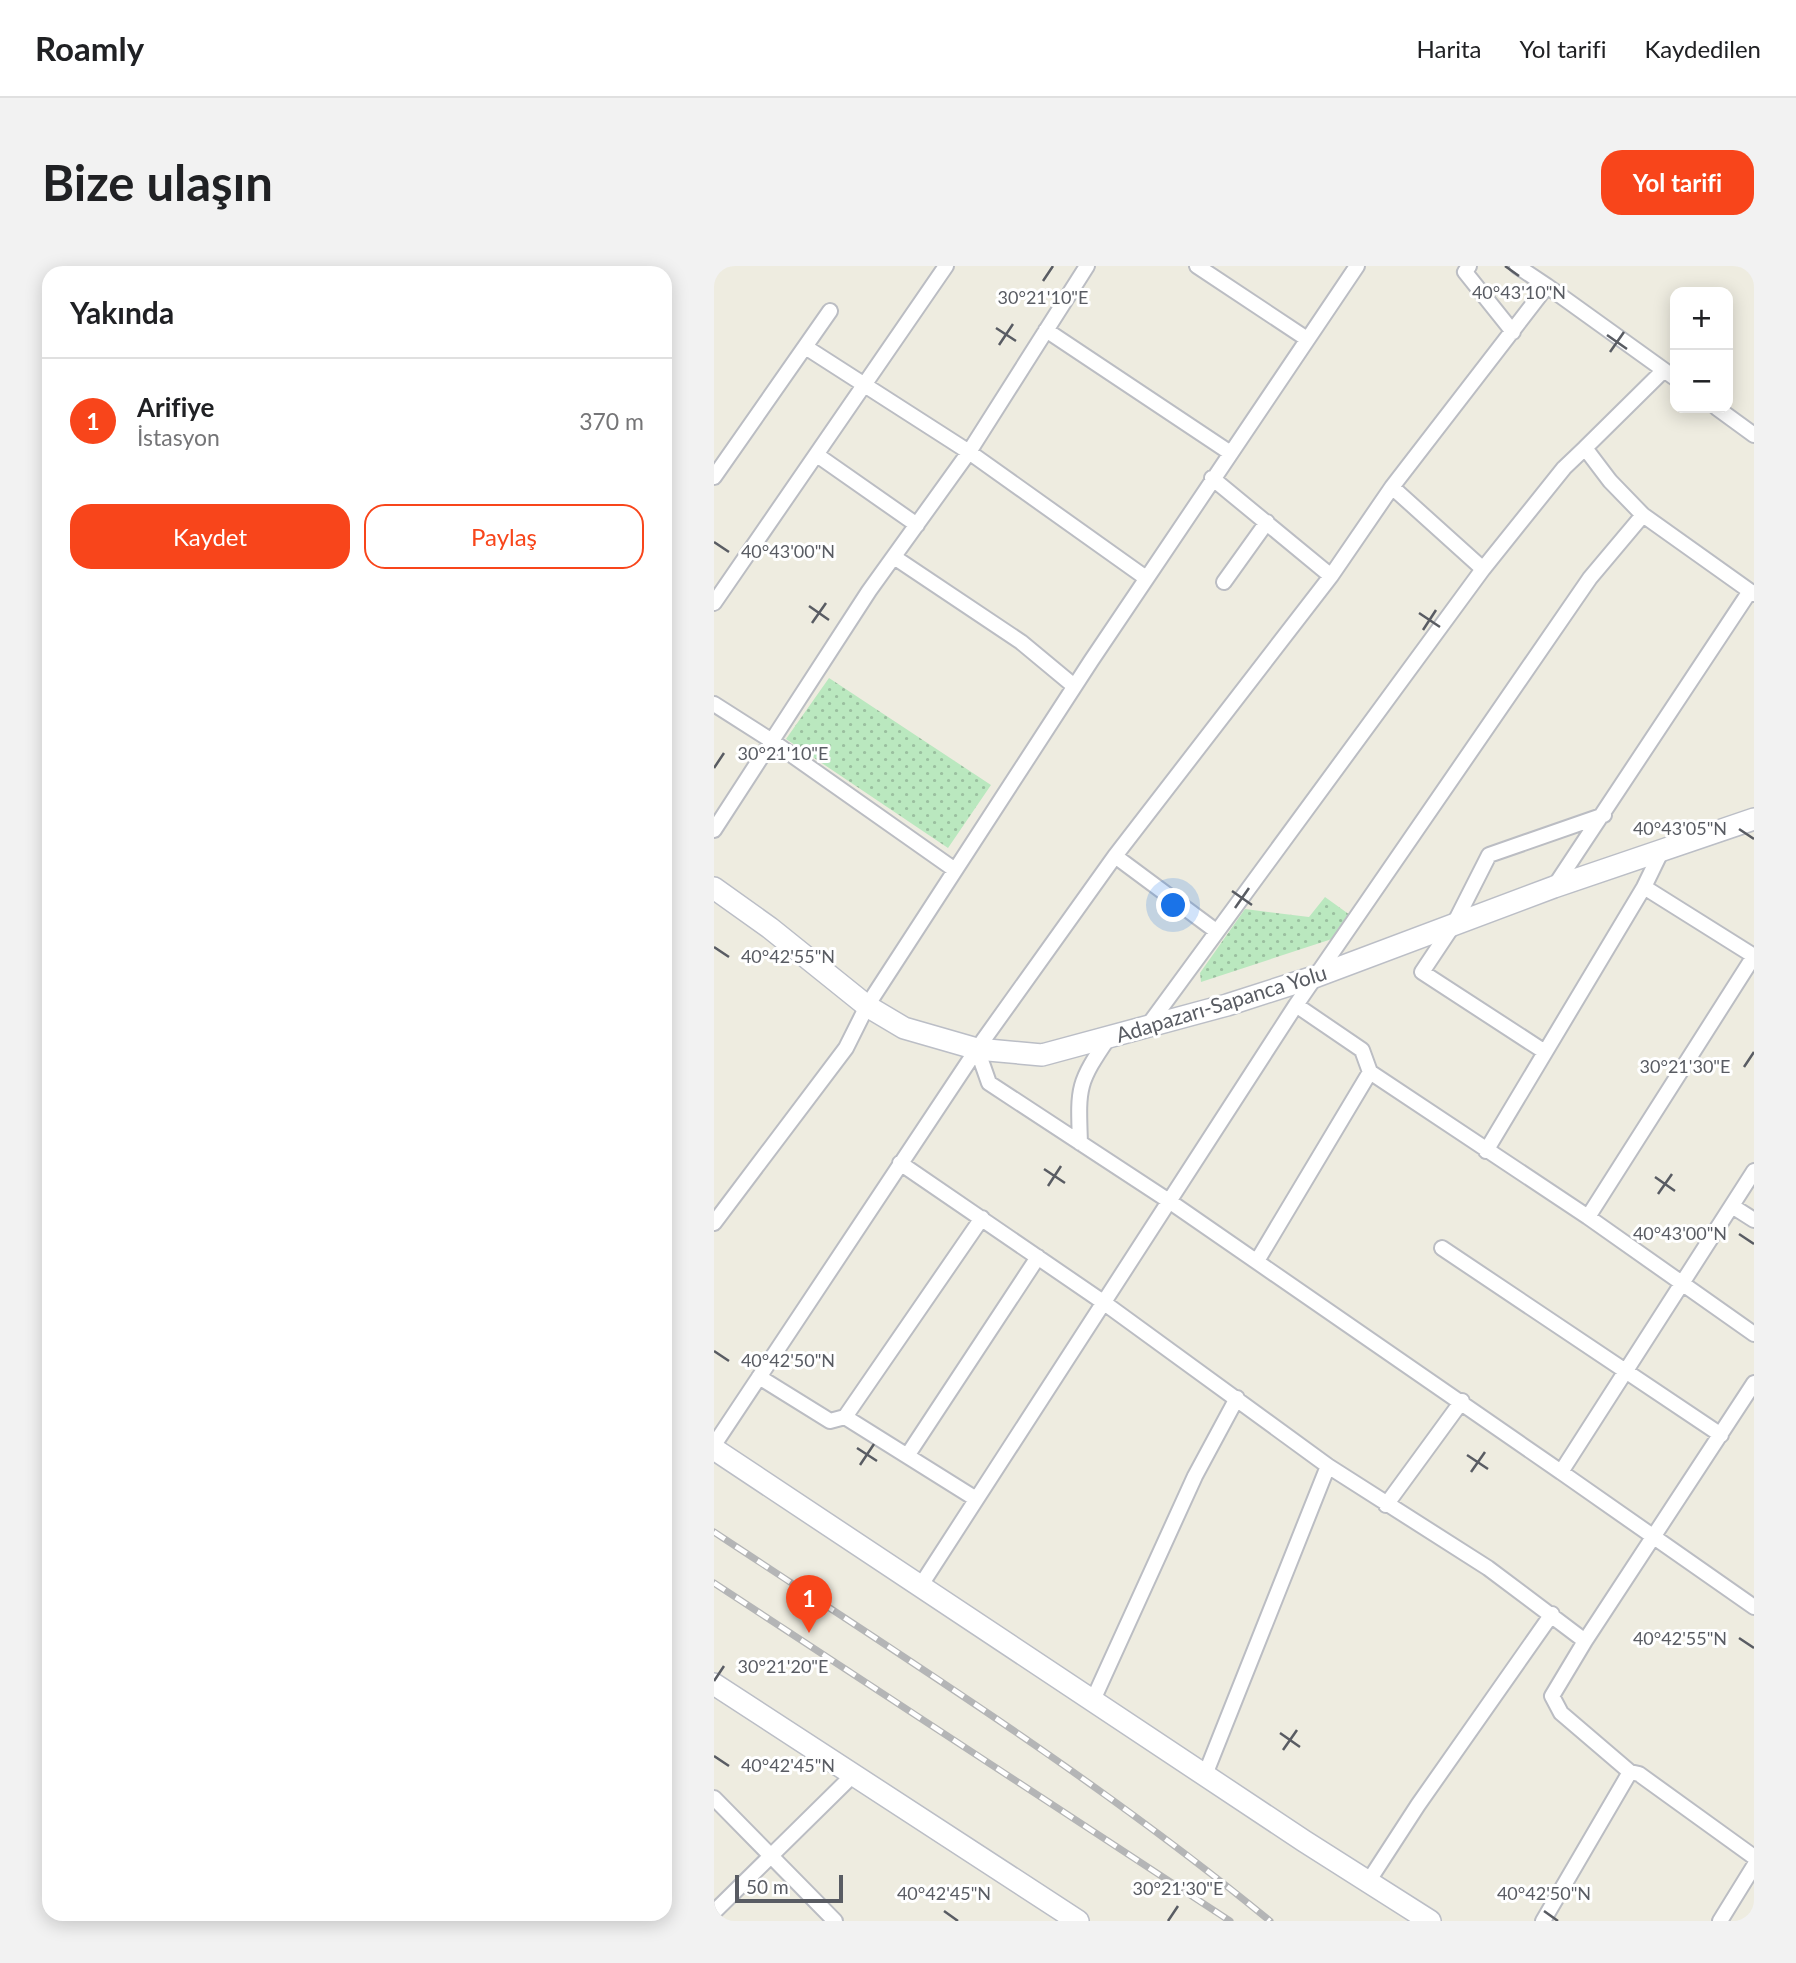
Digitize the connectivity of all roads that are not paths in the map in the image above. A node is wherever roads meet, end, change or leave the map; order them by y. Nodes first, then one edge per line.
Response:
1 (946, 266) edge
2 (1087, 266) edge
3 (1198, 266) edge
4 (1357, 266) edge
5 (1469, 266) edge
6 (1517, 266) edge
7 (1547, 286) junction
8 (830, 311) dead end
9 (1046, 330) junction
10 (1513, 332) junction
11 (1307, 339) junction
12 (807, 348) junction
13 (1669, 374) edge
14 (864, 386) junction
15 (1724, 413) edge
16 (1754, 435) edge
17 (1585, 448) junction
18 (969, 452) junction
19 (1229, 452) junction
20 (817, 455) junction
21 (714, 477) edge
22 (1212, 478) junction
23 (1392, 487) junction
24 (1643, 514) junction
25 (1267, 522) junction
26 (917, 525) junction
27 (894, 557) junction
28 (1483, 569) junction
29 (1331, 576) junction
30 (1146, 578) junction
31 (1224, 582) dead end
32 (1752, 592) edge
33 (714, 603) edge
34 (1074, 687) junction
35 (714, 704) edge
36 (772, 741) junction
37 (1604, 815) junction
38 (1754, 819) edge
39 (714, 830) edge
40 (1661, 852) junction
41 (1115, 856) junction
42 (955, 870) junction
43 (1554, 887) junction
44 (1644, 887) junction
45 (714, 888) edge
46 (1454, 924) junction
47 (1216, 931) junction
48 (1754, 956) edge
49 (1317, 976) junction
50 (867, 1006) junction
51 (1296, 1006) junction
52 (1147, 1027) junction
53 (1109, 1037) junction
54 (977, 1049) junction
55 (1545, 1052) junction
56 (1370, 1072) junction
57 (1080, 1143) junction
58 (1486, 1151) junction
59 (900, 1163) junction
60 (1754, 1171) edge
61 (1169, 1201) junction
62 (1732, 1206) junction
63 (1588, 1217) junction
64 (982, 1218) junction
65 (1754, 1220) edge
66 (714, 1223) edge
67 (1442, 1248) dead end
68 (1038, 1257) junction
69 (1257, 1261) junction
70 (1681, 1286) junction
71 (1103, 1302) junction
72 (1754, 1334) edge
73 (1626, 1373) junction
74 (760, 1377) junction
75 (1754, 1383) edge
76 (1237, 1398) junction
77 (1462, 1401) junction
78 (845, 1417) junction
79 (1721, 1435) junction
80 (714, 1447) edge
81 (907, 1456) junction
82 (1328, 1466) junction
83 (1561, 1472) junction
84 (976, 1499) junction
85 (1386, 1506) junction
86 (1653, 1537) junction
87 (921, 1585) junction
88 (1754, 1607) edge
89 (1552, 1614) junction
90 (1585, 1641) junction
91 (714, 1684) edge
92 (1093, 1700) junction
93 (1630, 1772) junction
94 (854, 1773) junction
95 (1205, 1775) junction
96 (714, 1798) edge
97 (770, 1857) junction
98 (1754, 1857) edge
99 (1754, 1866) edge
100 (1368, 1882) junction
101 (714, 1912) edge
102 (835, 1921) edge
103 (1079, 1921) edge
104 (1430, 1921) edge
105 (1543, 1921) edge
106 (1720, 1921) edge

1 - 14 street
2 - 9 street
3 - 11 street
4 - 11 street
5 - 10 street
6 - 7 street
7 - 10 street
7 - 13 street
8 - 12 street
9 - 18 street
9 - 19 street
10 - 23 street
11 - 19 street
12 - 14 street
12 - 21 street
13 - 17 street
14 - 18 street
14 - 20 street
15 - 16 street
17 - 24 street
17 - 28 street
18 - 26 street
18 - 30 street
19 - 22 street
20 - 26 street
20 - 33 street
22 - 25 street
22 - 30 street
23 - 28 street
23 - 29 street
24 - 32 street
24 - 49 street
25 - 29 street
25 - 31 street
26 - 27 street
27 - 34 street
27 - 36 street
28 - 47 street
29 - 41 street
30 - 34 street
32 - 37 street
34 - 42 street
35 - 36 street
36 - 39 street
36 - 42 street
37 - 43 street
37 - 46 street
38 - 40 street, Adapazarı-Sapanca Yolu
40 - 43 street, Adapazarı-Sapanca Yolu
40 - 44 street
41 - 47 street
41 - 54 street
42 - 50 street
43 - 46 street, Adapazarı-Sapanca Yolu
44 - 48 street
44 - 55 street
45 - 50 street, Adapazarı-Sapanca Yolu
46 - 49 street, Adapazarı-Sapanca Yolu
46 - 55 street
47 - 52 street
48 - 63 street
49 - 51 street
49 - 52 street, Adapazarı-Sapanca Yolu
50 - 54 street, Adapazarı-Sapanca Yolu
50 - 66 street
51 - 56 street
51 - 61 street
52 - 53 street, Adapazarı-Sapanca Yolu
53 - 54 street, Adapazarı-Sapanca Yolu
53 - 57 street
54 - 57 street
54 - 59 street
55 - 58 street
56 - 58 street
56 - 69 street
57 - 61 street
58 - 63 street
59 - 64 street
59 - 74 street
60 - 62 street
61 - 69 street
61 - 71 street
62 - 65 street
62 - 70 street
63 - 70 street
64 - 68 street
64 - 78 street
67 - 73 street
68 - 71 street
68 - 81 street
69 - 77 street
70 - 72 street
70 - 73 street
71 - 76 street
71 - 84 street
73 - 79 street
73 - 83 street
74 - 78 street
74 - 80 street
75 - 79 street
76 - 82 street
76 - 92 street
77 - 83 street
77 - 85 street
78 - 81 street
79 - 86 street
80 - 87 street
81 - 84 street
82 - 85 street
82 - 95 street
83 - 86 street
84 - 87 street
85 - 89 street
86 - 88 street
86 - 90 street
87 - 92 street
89 - 90 street
89 - 100 street
90 - 93 street
91 - 94 street
92 - 95 street
93 - 98 street
93 - 105 street
94 - 97 street
94 - 103 street
95 - 100 street
96 - 97 street
97 - 101 street
97 - 102 street
99 - 106 street
100 - 104 street

